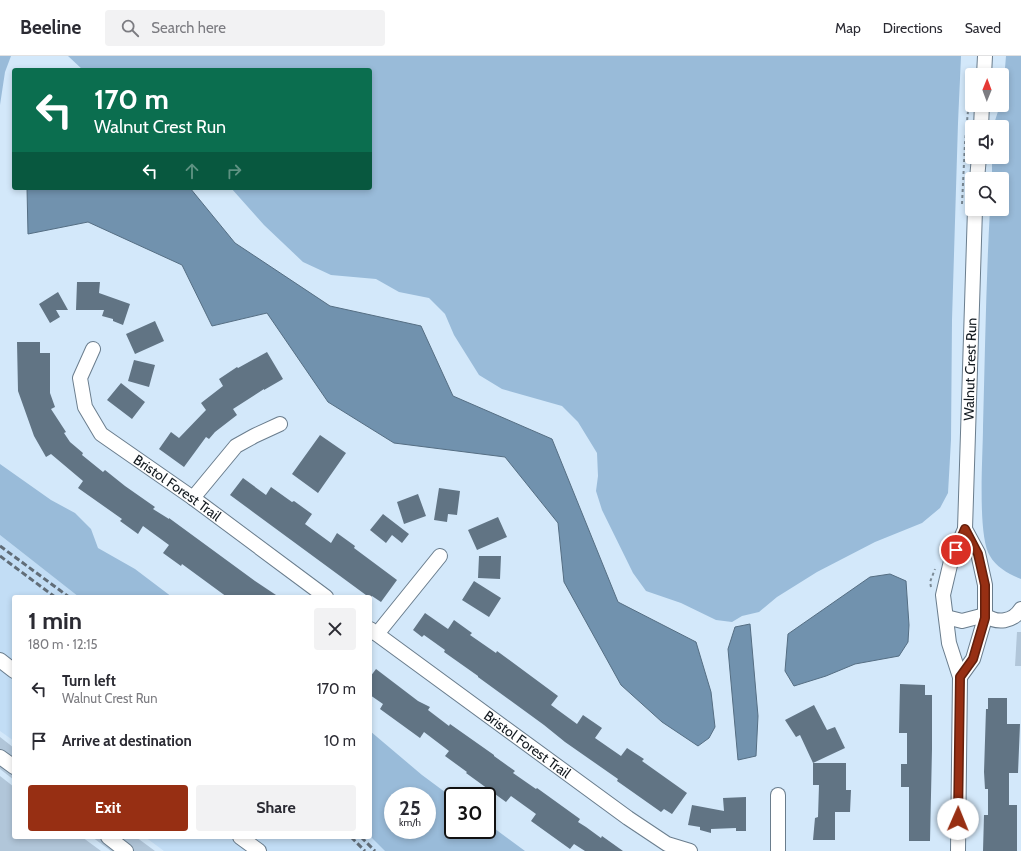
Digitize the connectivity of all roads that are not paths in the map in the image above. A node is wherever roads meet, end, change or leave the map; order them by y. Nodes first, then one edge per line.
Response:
1 (985, 56) edge
2 (980, 68) edge
3 (969, 216) edge
4 (93, 349) dead end
5 (280, 424) dead end
6 (193, 498) junction
7 (965, 529) junction
8 (440, 556) dead end
9 (323, 595) edge
10 (1021, 609) edge
11 (985, 615) junction
12 (946, 617) junction
13 (373, 632) edge
14 (0, 660) edge
15 (12, 669) edge
16 (960, 677) junction
17 (0, 757) edge
18 (12, 766) edge
19 (778, 795) dead end
20 (111, 839) edge
21 (243, 839) edge
22 (126, 851) edge
23 (259, 851) edge
24 (690, 851) edge
25 (778, 851) edge
26 (958, 851) edge

1 - 2 street
3 - 7 street, Walnut Crest Run
4 - 6 street, Bristol Forest Trail
5 - 6 street
6 - 9 street, Bristol Forest Trail
7 - 11 street, Walnut Crest Run
7 - 12 street, Walnut Crest Run
8 - 13 street
10 - 11 street
11 - 12 street
11 - 16 street, Walnut Crest Run
12 - 16 street, Walnut Crest Run
13 - 24 street, Bristol Forest Trail
14 - 15 street
16 - 26 street, Walnut Crest Run
17 - 18 street
19 - 25 street
20 - 22 street
21 - 23 street

